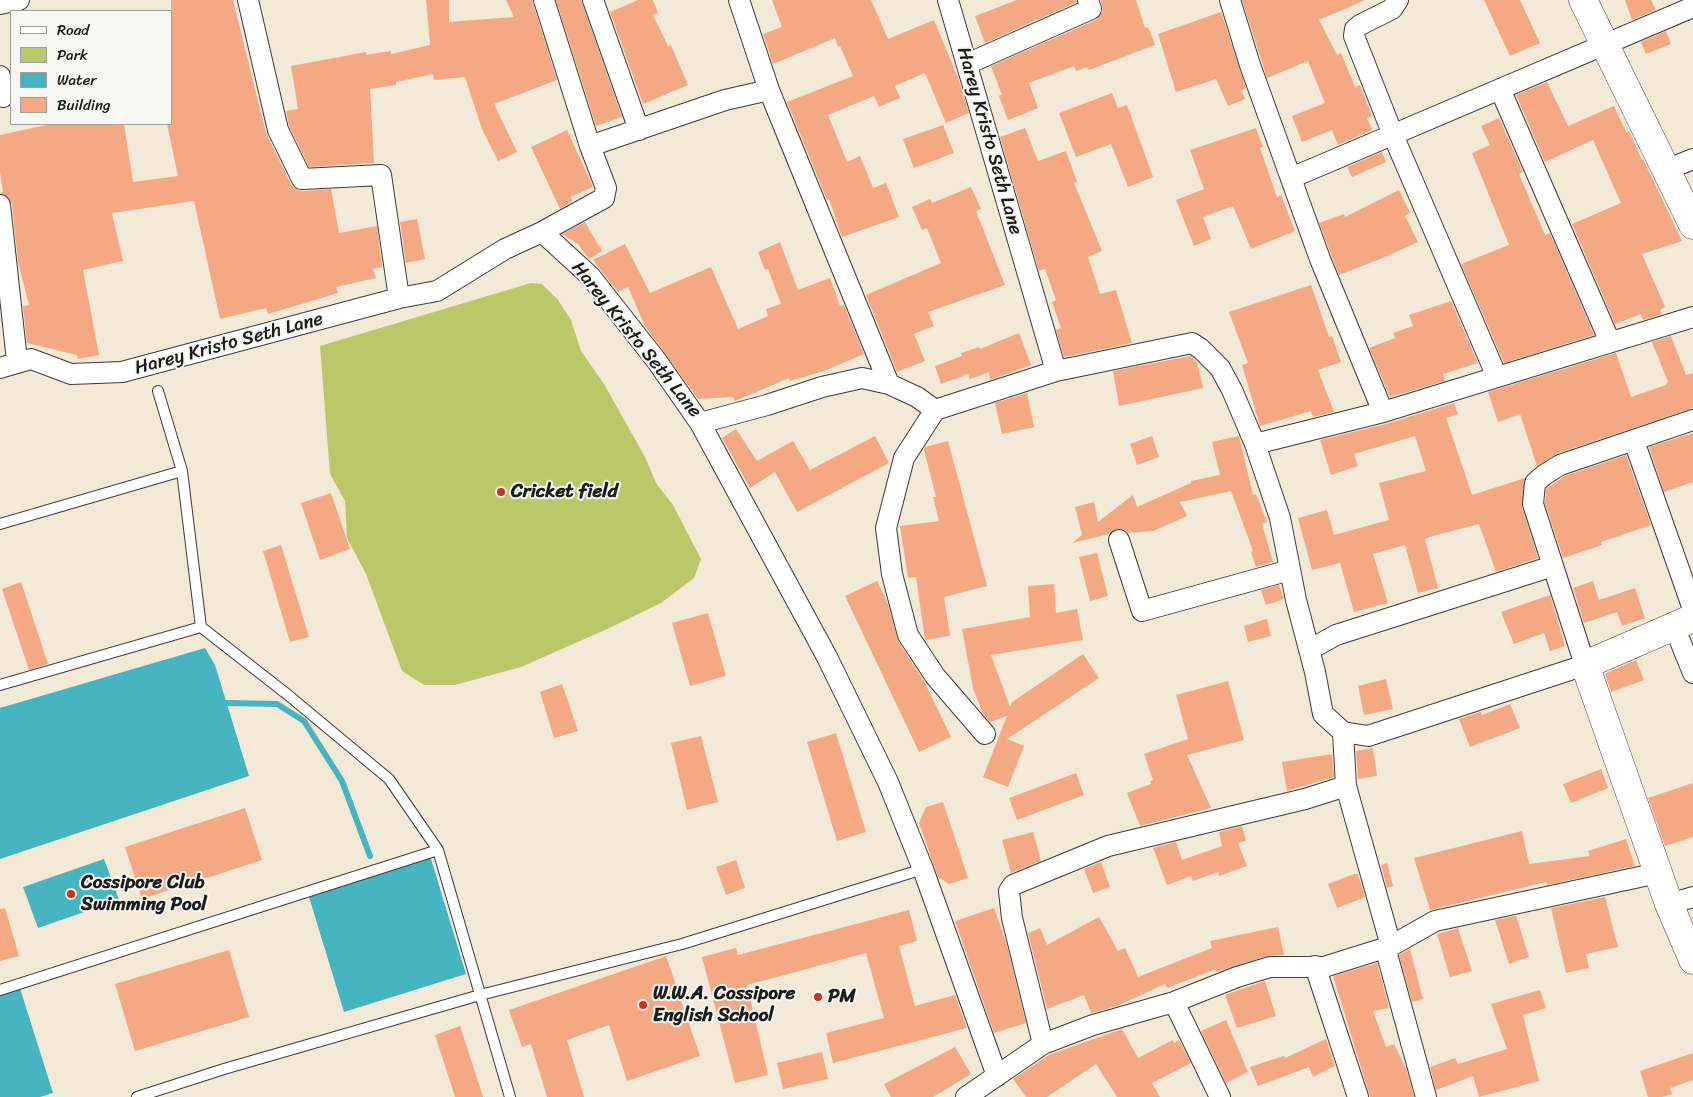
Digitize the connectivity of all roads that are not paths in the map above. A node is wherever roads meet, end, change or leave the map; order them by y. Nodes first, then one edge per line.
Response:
1 (19, 0) edge
2 (248, 0) edge
3 (544, 0) edge
4 (593, 0) edge
5 (739, 0) edge
6 (948, 0) edge
7 (1088, 0) edge
8 (1230, 0) edge
9 (1398, 0) edge
10 (1584, 0) edge
11 (0, 4) edge
12 (1693, 7) edge
13 (1605, 44) junction
14 (967, 64) junction
15 (0, 76) edge
16 (1500, 89) junction
17 (769, 90) junction
18 (3, 97) dead end
19 (639, 130) junction
20 (1393, 135) junction
21 (590, 146) junction
22 (1693, 159) edge
23 (1666, 170) junction
24 (1291, 178) junction
25 (0, 205) edge
26 (1693, 225) edge
27 (542, 232) junction
28 (399, 298) junction
29 (1693, 317) edge
30 (1610, 342) junction
31 (8, 365) edge
32 (1056, 371) junction
33 (1497, 377) junction
34 (888, 384) junction
35 (158, 391) dead end
36 (935, 410) junction
37 (1382, 412) junction
38 (1693, 420) edge
39 (700, 423) junction
40 (1634, 441) junction
41 (1255, 444) junction
42 (182, 472) junction
43 (0, 524) edge
44 (1119, 540) dead end
45 (1553, 566) junction
46 (1290, 570) junction
47 (1687, 618) edge
48 (201, 627) junction
49 (1309, 650) junction
50 (1584, 665) junction
51 (1693, 673) edge
52 (0, 685) edge
53 (1343, 732) junction
54 (985, 734) dead end
55 (1346, 786) junction
56 (438, 850) junction
57 (922, 869) junction
58 (1658, 873) junction
59 (1681, 901) edge
60 (1388, 946) junction
61 (1693, 960) edge
62 (1315, 966) junction
63 (0, 990) edge
64 (480, 995) junction
65 (1174, 1002) junction
66 (1043, 1044) junction
67 (997, 1076) junction
68 (137, 1097) edge
69 (510, 1097) edge
70 (966, 1097) edge
71 (1220, 1097) edge
72 (1358, 1097) edge
73 (1426, 1097) edge

1 - 11 street
2 - 28 street
3 - 21 street
4 - 19 street
5 - 17 street
6 - 14 street, Harey Kristo Seth Lane
7 - 14 street
8 - 24 street
9 - 20 street
10 - 13 street
12 - 13 street
13 - 16 street
13 - 23 street
14 - 32 street, Harey Kristo Seth Lane
15 - 18 street
16 - 20 street
16 - 30 street
17 - 19 street
17 - 34 street
19 - 21 street
20 - 24 street
20 - 33 street
21 - 27 street
22 - 23 street
23 - 26 street
24 - 37 street
25 - 31 street
27 - 28 street, Harey Kristo Seth Lane
27 - 39 street, Harey Kristo Seth Lane
28 - 31 street, Harey Kristo Seth Lane
29 - 30 street
30 - 33 street
32 - 36 street
32 - 41 street
33 - 37 street
34 - 36 street, Harey Kristo Seth Lane
34 - 39 street, Harey Kristo Seth Lane
35 - 42 lane
36 - 54 street
37 - 41 street
38 - 40 street
39 - 57 street
40 - 45 street
40 - 47 street
41 - 46 street
42 - 43 lane
42 - 48 lane
44 - 46 street
45 - 49 street
45 - 50 street
46 - 49 street
47 - 50 street
47 - 51 street
48 - 52 lane
48 - 56 lane
49 - 53 street
50 - 53 street
50 - 58 street
53 - 55 street
55 - 60 street
55 - 66 street
56 - 63 lane
56 - 64 lane
57 - 64 lane
57 - 67 street
58 - 59 street
58 - 60 street
59 - 61 street
60 - 62 street
60 - 73 street
62 - 65 street
62 - 72 street
64 - 68 lane
64 - 69 lane
65 - 66 street
65 - 71 street
66 - 67 street
67 - 70 street

